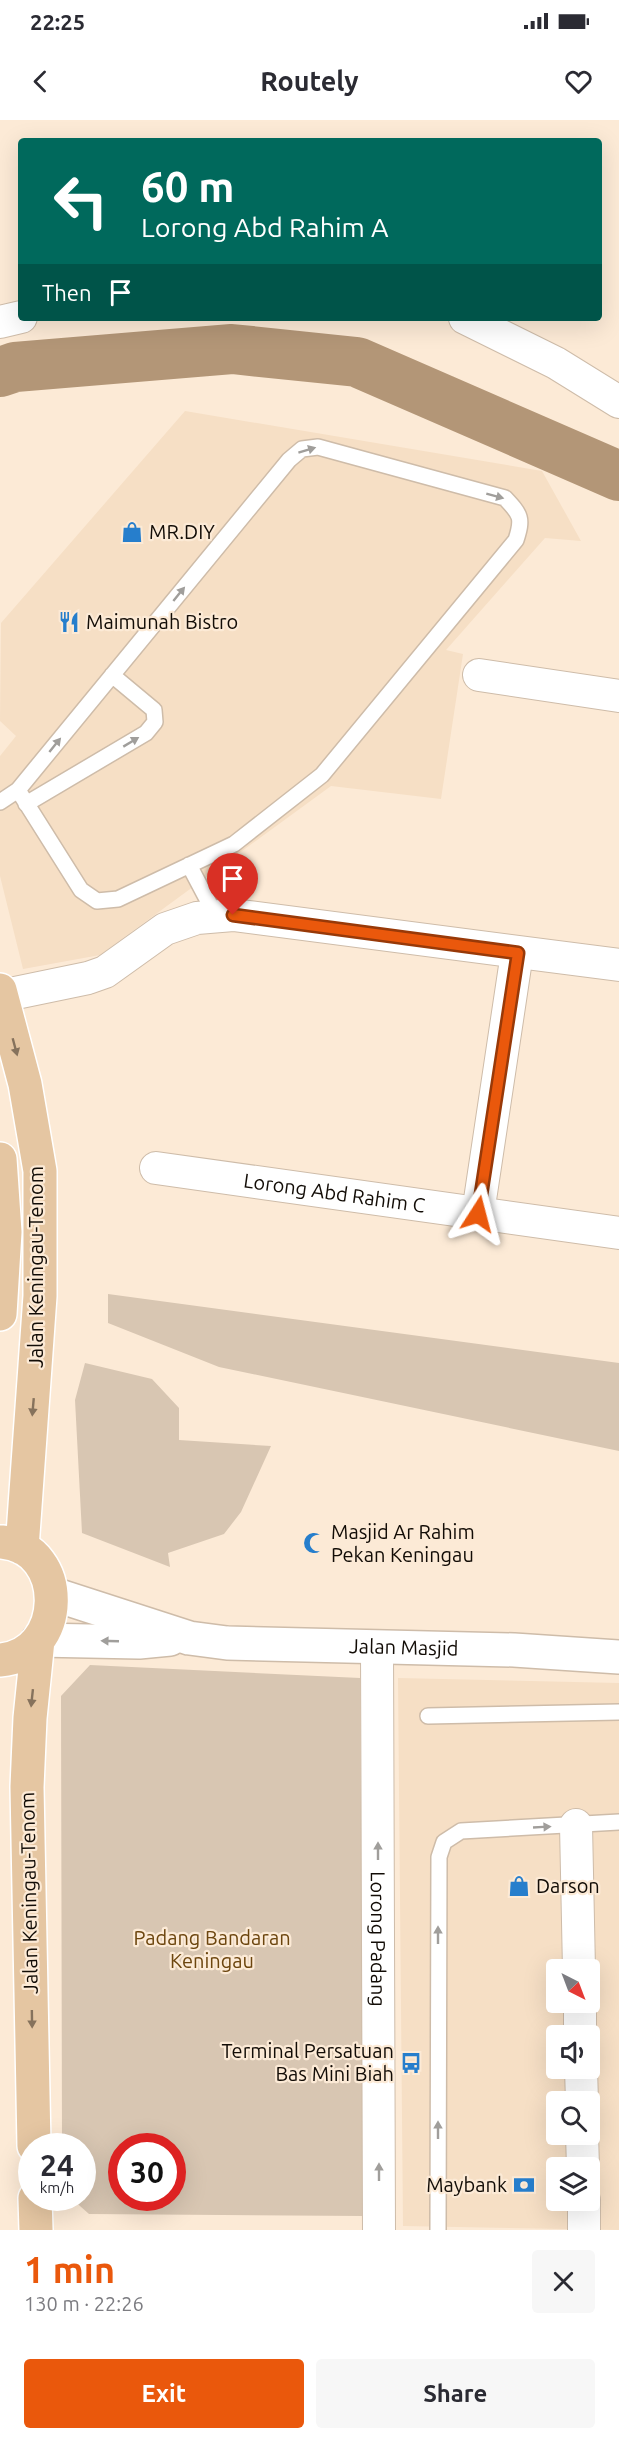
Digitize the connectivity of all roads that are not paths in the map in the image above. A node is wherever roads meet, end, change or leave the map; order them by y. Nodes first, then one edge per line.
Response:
1 (18, 318) edge
2 (471, 321) edge
3 (0, 322) edge
4 (619, 402) edge
5 (112, 675) junction
6 (479, 675) dead end
7 (619, 696) edge
8 (18, 790) junction
9 (0, 802) edge
10 (26, 804) junction
11 (189, 865) junction
12 (216, 916) junction
13 (518, 953) junction
14 (619, 965) edge
15 (1, 993) edge
16 (0, 1159) edge
17 (156, 1168) dead end
18 (478, 1214) junction
19 (619, 1233) edge
20 (0, 1314) edge
21 (11, 1545) edge
22 (53, 1594) junction
23 (189, 1638) junction
24 (38, 1640) junction
25 (377, 1648) junction
26 (619, 1657) edge
27 (0, 1660) edge
28 (619, 1712) edge
29 (428, 1716) dead end
30 (619, 1822) edge
31 (576, 1825) junction
32 (579, 1959) edge
33 (34, 2133) edge
34 (35, 2211) edge
35 (584, 2211) edge
36 (36, 2230) edge
37 (379, 2230) edge
38 (438, 2230) edge
39 (584, 2230) edge

1 - 3 street
2 - 4 street
8 -> 5 lane
10 -> 5 lane
5 -> 11 lane
6 - 7 street
8 - 9 lane
8 - 10 lane
10 - 11 lane
11 - 12 lane
12 - 13 street
12 - 15 street
13 - 14 street
13 - 18 street
15 -> 21 main road, Jalan Keningau-Tenom
16 - 20 main road, Jalan Keningau-Tenom
17 - 18 street, Lorong Abd Rahim C
18 - 19 street, Lorong Abd Rahim C
21 - 22 main road
22 - 23 street
22 - 24 main road
23 -> 24 street
23 - 25 street, Jalan Masjid
24 - 27 main road
24 -> 33 main road, Jalan Keningau-Tenom
25 - 26 street, Jalan Masjid
37 -> 25 street, Lorong Padang
28 - 29 lane
30 - 31 lane
31 - 32 street
38 -> 31 lane
34 - 36 main road
35 - 39 street

